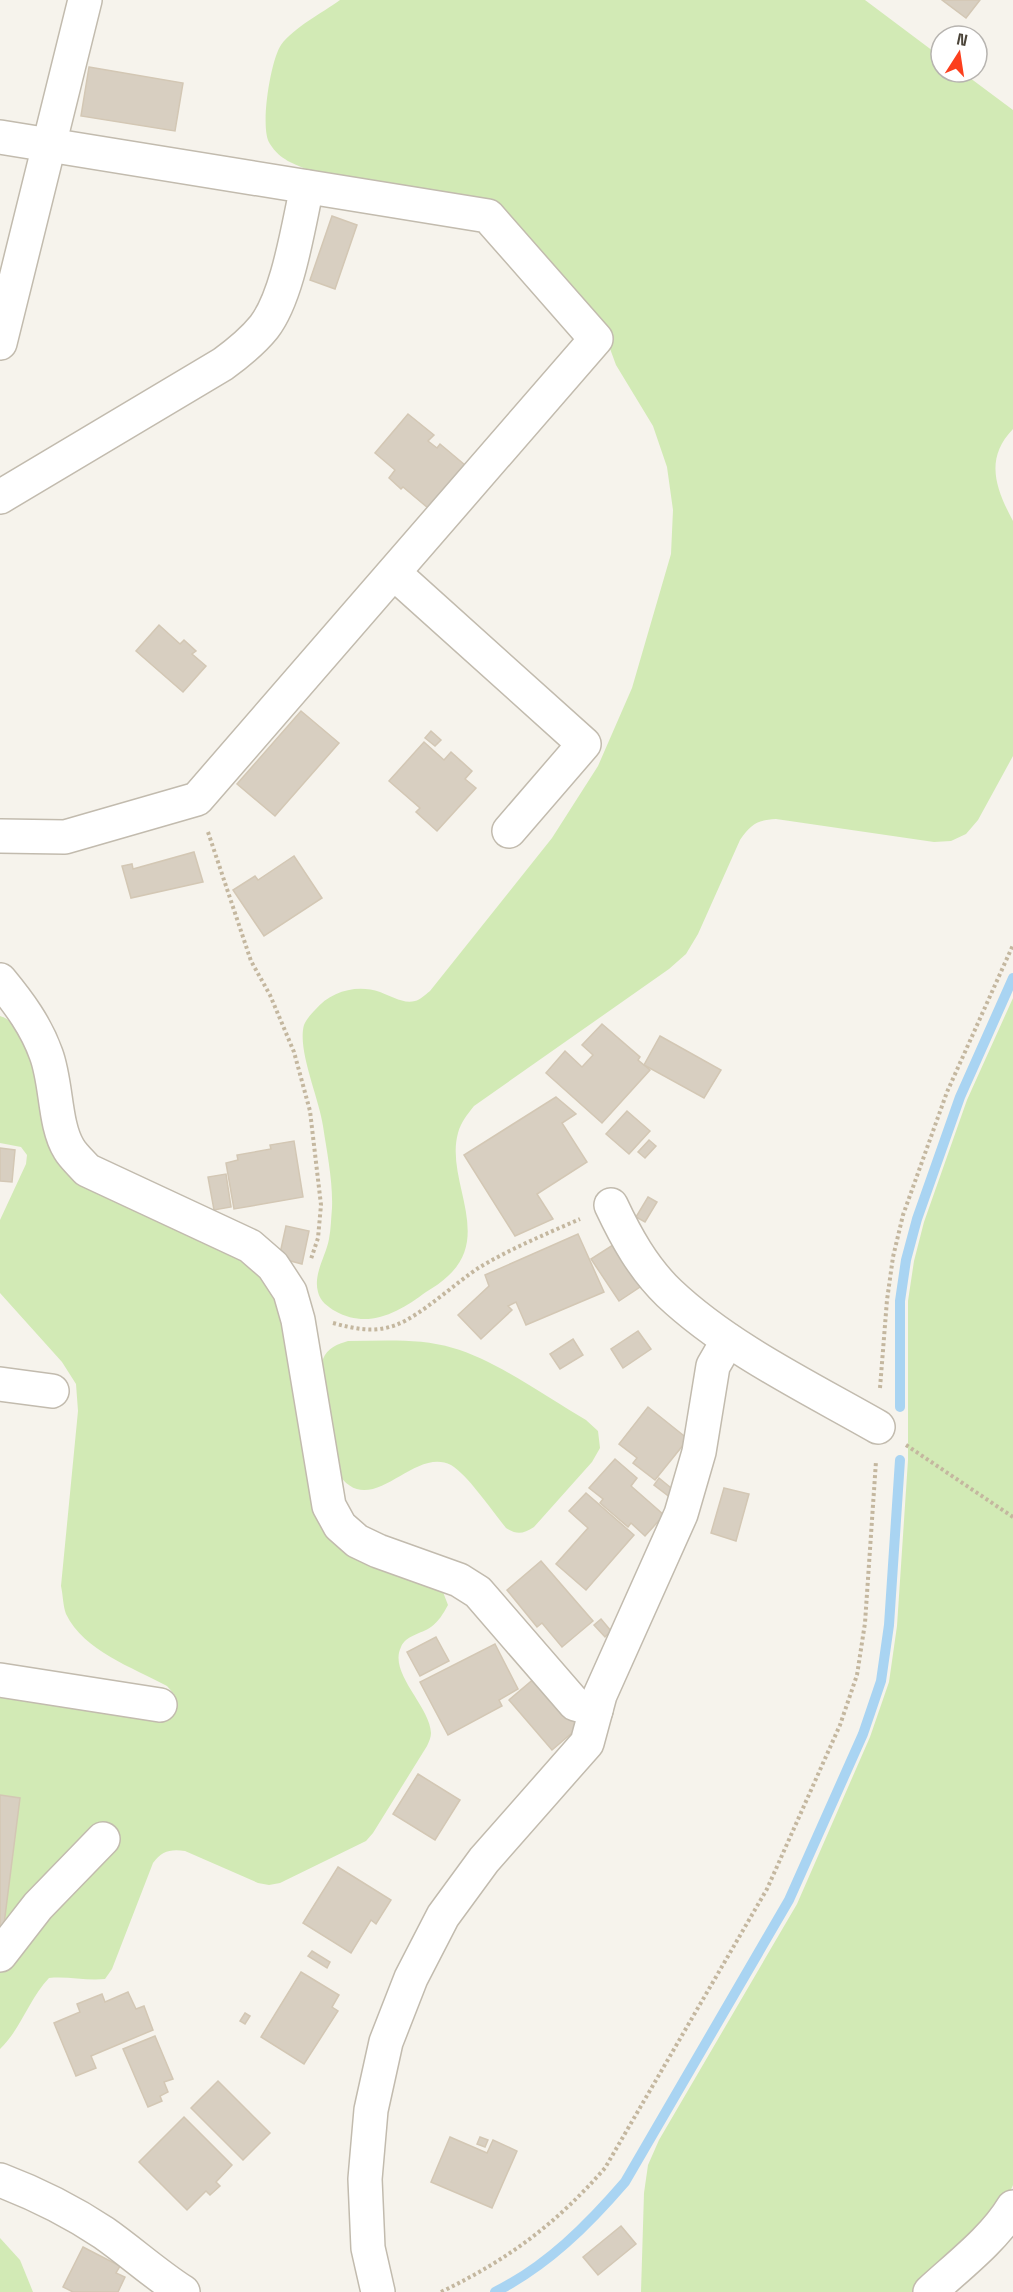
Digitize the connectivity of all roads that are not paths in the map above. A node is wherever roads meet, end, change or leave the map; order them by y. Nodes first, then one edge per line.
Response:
1 (85, 0) edge
2 (0, 137) edge
3 (49, 145) junction
4 (307, 187) junction
5 (0, 343) edge
6 (0, 497) edge
7 (394, 573) junction
8 (509, 831) dead end
9 (0, 836) edge
10 (0, 980) edge
11 (611, 1205) road end
12 (728, 1340) junction
13 (0, 1384) edge
14 (52, 1391) dead end
15 (878, 1427) road end
16 (0, 1680) edge
17 (160, 1705) dead end
18 (596, 1710) junction
19 (103, 1839) dead end
20 (0, 1955) edge
21 (0, 2180) edge
22 (1013, 2207) edge
23 (183, 2292) edge
24 (378, 2292) edge
25 (930, 2292) edge

1 - 3 street
2 - 3 street
3 - 4 street
3 - 5 street
4 - 6 street
4 - 7 street
7 - 8 street
7 - 9 street
10 - 18 street
11 - 12 street
12 - 15 street
12 - 18 street
13 - 14 street
16 - 17 street
18 - 24 street
19 - 20 street
21 - 23 street
22 - 25 street

